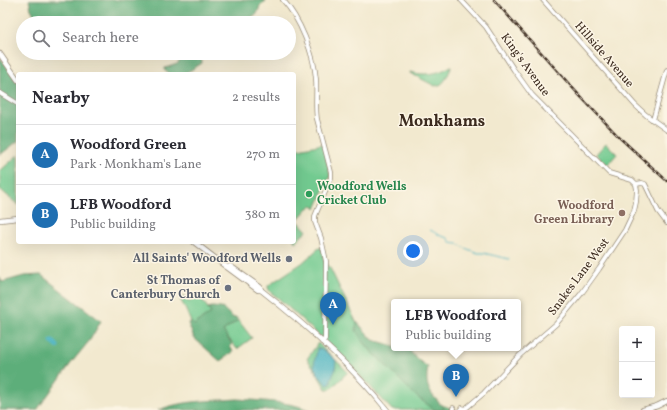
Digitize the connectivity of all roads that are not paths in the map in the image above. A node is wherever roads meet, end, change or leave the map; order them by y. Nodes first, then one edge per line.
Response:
1 (284, 0) edge
2 (461, 0) edge
3 (543, 0) edge
4 (294, 16) edge
5 (296, 19) edge
6 (0, 54) edge
7 (667, 70) edge
8 (16, 77) edge
9 (0, 93) edge
10 (16, 103) edge
11 (653, 120) junction
12 (667, 130) edge
13 (636, 184) junction
14 (16, 218) edge
15 (0, 220) edge
16 (667, 223) edge
17 (197, 244) edge
18 (201, 244) edge
19 (262, 290) junction
20 (322, 342) junction
21 (667, 400) edge
22 (466, 409) edge
23 (387, 410) edge
24 (460, 410) edge
25 (643, 410) edge

1 - 4 street
2 - 13 street, King's Avenue
3 - 11 street, Hillside Avenue
5 - 20 street
6 - 8 main road
7 - 11 street
9 - 10 main road
11 - 12 street, Hillside Avenue
13 - 16 street
13 - 22 street, Snakes Lane West
14 - 15 main road
17 - 19 main road
18 - 19 main road
19 - 20 main road
20 - 23 main road
21 - 25 main road
22 - 24 street

